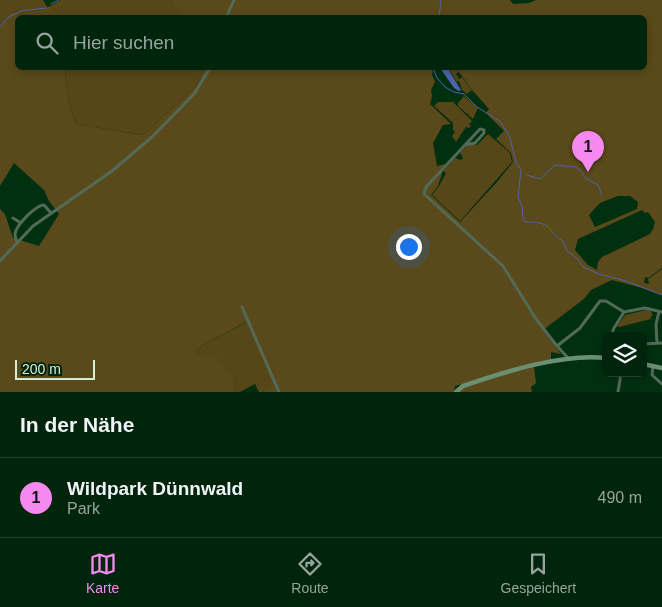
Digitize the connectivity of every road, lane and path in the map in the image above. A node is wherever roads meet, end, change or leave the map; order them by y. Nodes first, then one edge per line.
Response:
1 (234, 0) edge
2 (227, 15) edge
3 (209, 70) edge
4 (465, 145) junction
5 (51, 214) junction
6 (13, 218) dead end
7 (21, 223) junction
8 (17, 242) junction
9 (0, 261) edge
10 (242, 307) dead end
11 (624, 312) junction
12 (661, 312) edge
13 (612, 332) edge
14 (660, 343) edge
15 (647, 344) edge
16 (557, 346) junction
17 (602, 357) edge
18 (569, 359) junction
19 (647, 365) edge
20 (653, 366) junction
21 (662, 368) edge
22 (620, 377) edge
23 (662, 384) edge
24 (279, 392) edge
25 (456, 392) edge
26 (618, 392) edge

1 - 2 street
3 - 5 street
4 - 4 street
4 - 16 street
5 - 7 street
5 - 8 street
6 - 7 street
7 - 8 street
8 - 9 street
10 - 24 street
11 - 12 street
11 - 13 street
11 - 16 street
12 - 14 street
14 - 15 street
16 - 18 street
17 - 18 street
18 - 25 street
19 - 20 street
20 - 21 street
20 - 23 street
22 - 26 street

